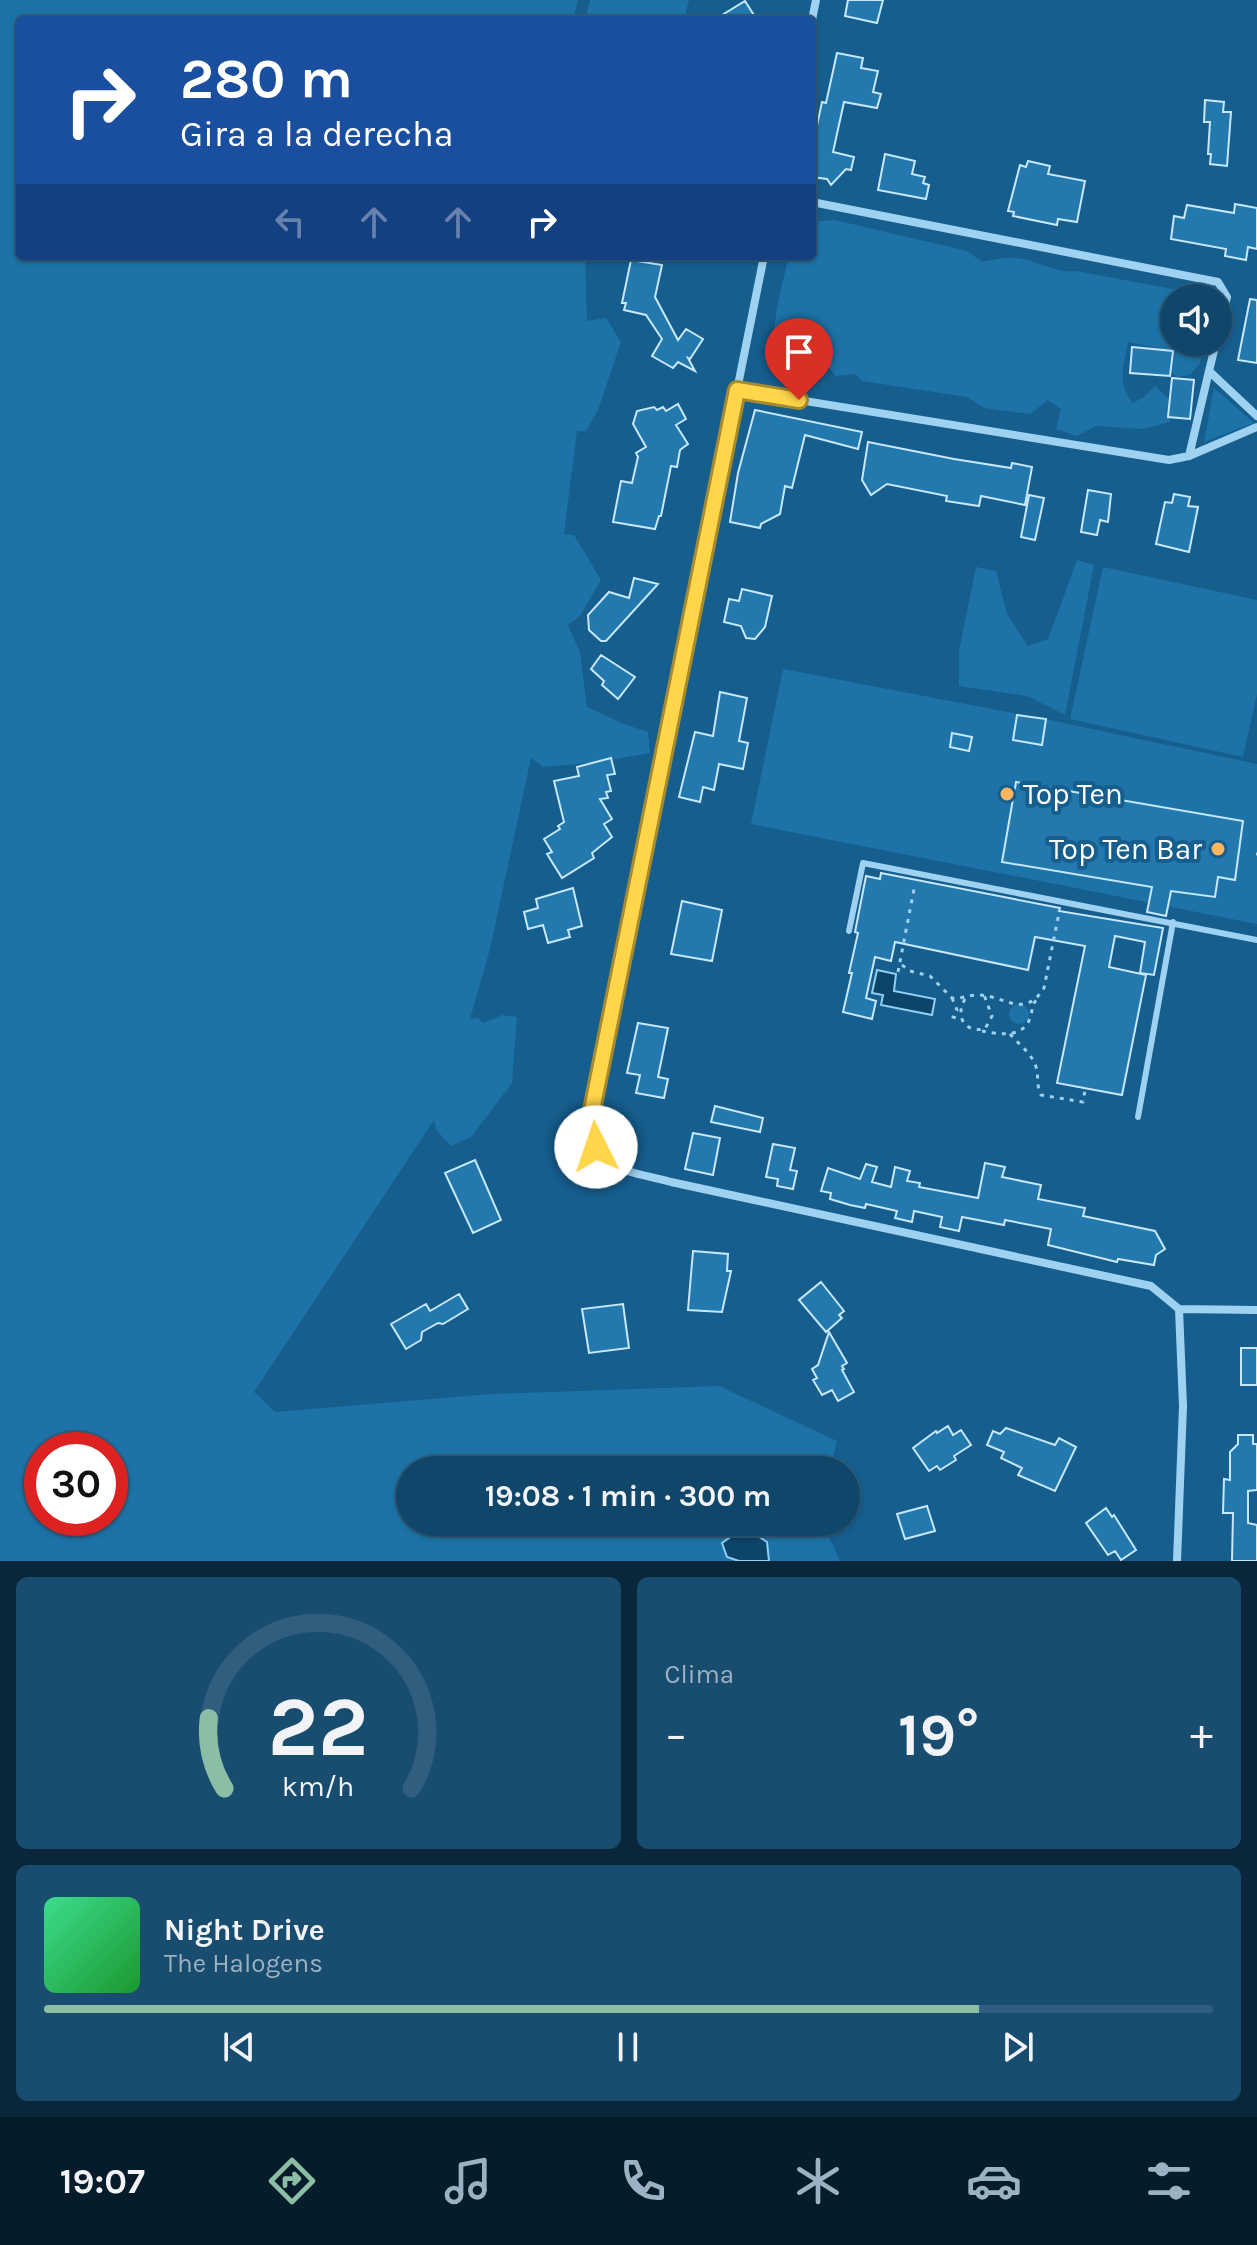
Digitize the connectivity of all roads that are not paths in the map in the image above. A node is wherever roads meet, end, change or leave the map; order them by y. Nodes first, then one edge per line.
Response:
1 (816, 203) edge
2 (763, 260) edge
3 (1219, 284) edge
4 (1213, 356) edge
5 (1209, 371) junction
6 (737, 390) junction
7 (1257, 416) edge
8 (1257, 427) edge
9 (1189, 456) junction
10 (1173, 922) junction
11 (849, 931) dead end
12 (1257, 940) edge
13 (1138, 1117) dead end
14 (1179, 1309) junction
15 (1257, 1310) edge
16 (1177, 1561) edge

1 - 3 street
2 - 6 street
4 - 5 street
5 - 7 street
5 - 9 street
6 - 9 street
6 - 14 street
8 - 9 street
10 - 11 lane
10 - 12 lane
10 - 13 lane
14 - 15 street
14 - 16 street

